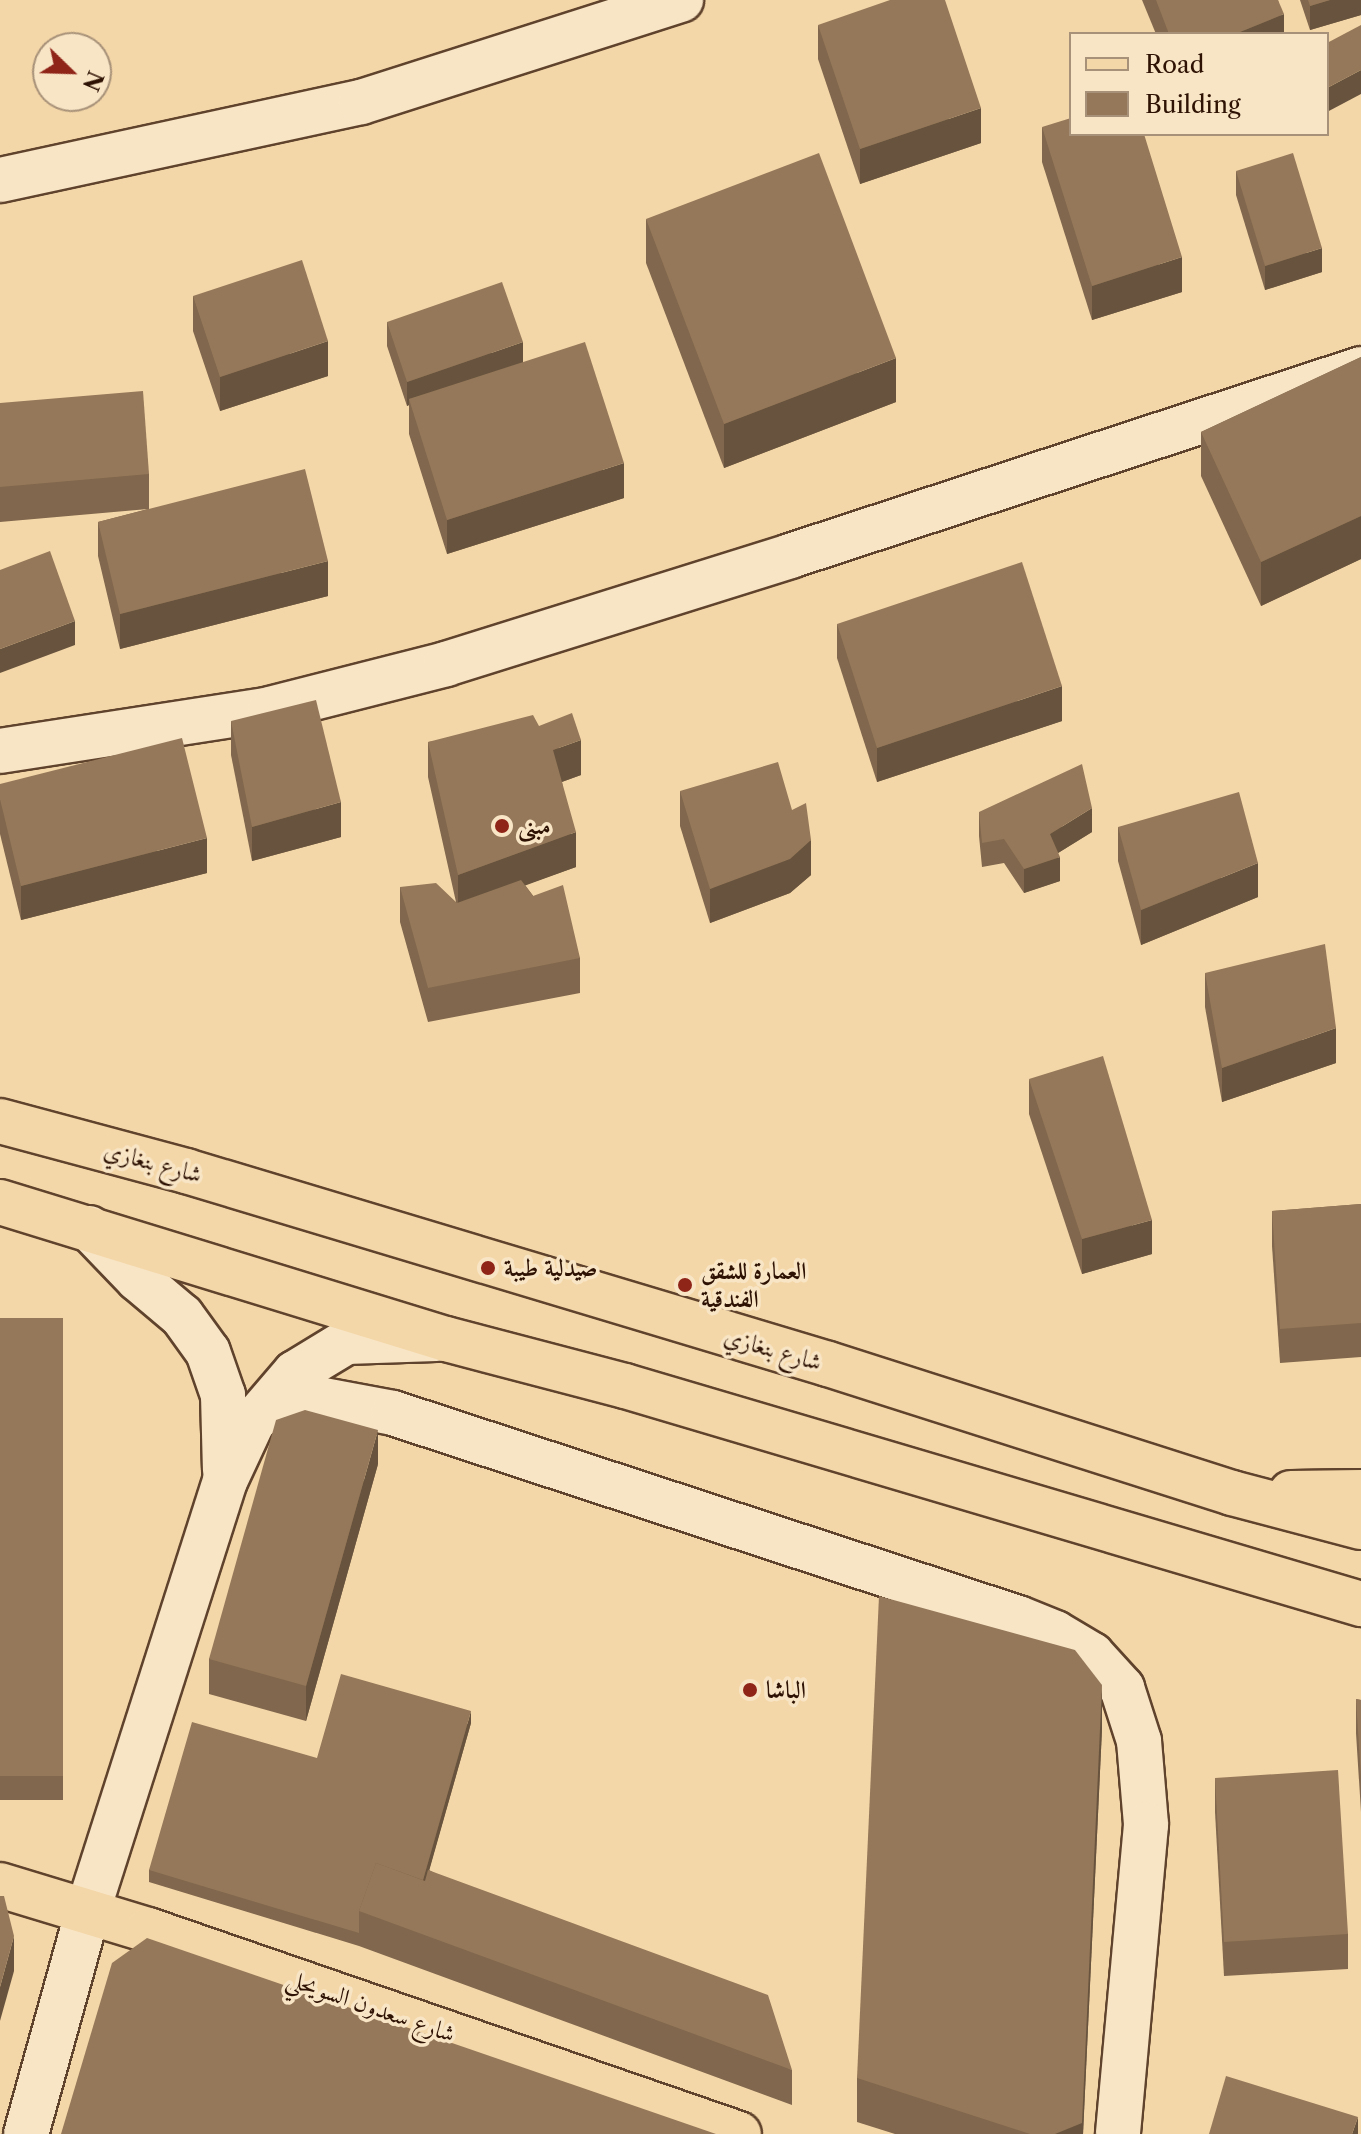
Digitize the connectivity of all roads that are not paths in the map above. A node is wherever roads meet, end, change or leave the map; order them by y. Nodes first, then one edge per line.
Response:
1 (681, 0) edge
2 (594, 13) edge
3 (0, 180) edge
4 (1361, 369) edge
5 (0, 751) edge
6 (0, 1121) edge
7 (0, 1202) edge
8 (89, 1228) junction
9 (446, 1339) junction
10 (259, 1415) junction
11 (225, 1481) junction
12 (1361, 1492) edge
13 (1232, 1493) junction
14 (1361, 1527) edge
15 (1361, 1604) edge
16 (0, 1885) edge
17 (88, 1910) junction
18 (26, 2134) edge
19 (739, 2134) edge
20 (1118, 2134) edge

1 - 2 street
2 - 3 street
4 - 5 street
6 - 13 main road, شارع بنغازي
7 - 8 main road
8 - 9 main road
8 - 11 street
9 - 10 street
9 - 15 main road
10 - 11 street
10 - 20 street
11 - 17 street
12 - 13 main road
13 - 14 main road, شارع بنغازي
16 - 17 main road, شارع سعدون السويحلي
17 - 18 street
17 - 19 main road, شارع سعدون السويحلي

